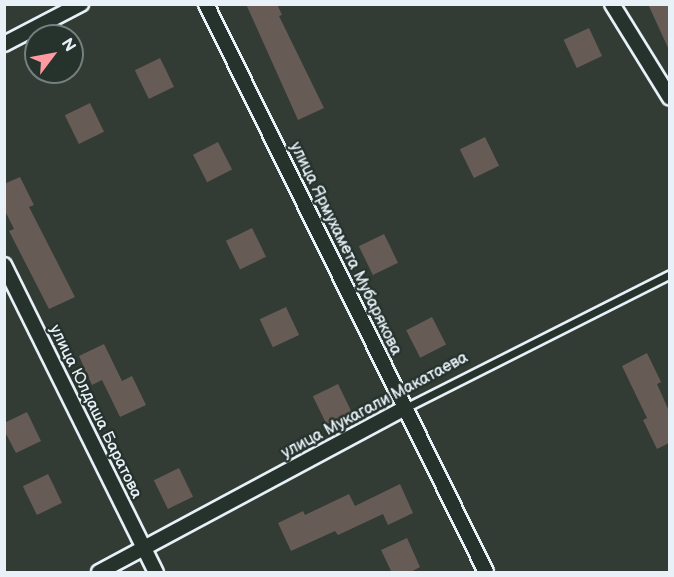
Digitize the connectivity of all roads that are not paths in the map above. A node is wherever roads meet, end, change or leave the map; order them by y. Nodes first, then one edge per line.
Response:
1 (81, 4) edge
2 (206, 4) edge
3 (612, 4) edge
4 (4, 44) edge
5 (669, 98) edge
6 (4, 265) edge
7 (669, 274) edge
8 (405, 408) junction
9 (144, 548) junction
10 (99, 573) edge
11 (156, 573) edge
12 (486, 573) edge

1 - 4 street
2 - 8 street, улица Ярмухамета Мубарякова
3 - 5 street
6 - 9 street, улица Юлдаша Баратова
7 - 8 lane, улица Мукагали Макатаева
8 - 9 street, улица Мукагали Макатаева
8 - 12 street, улица Ярмухамета Мубарякова
9 - 10 street, улица Мукагали Макатаева
9 - 11 street, улица Юлдаша Баратова

